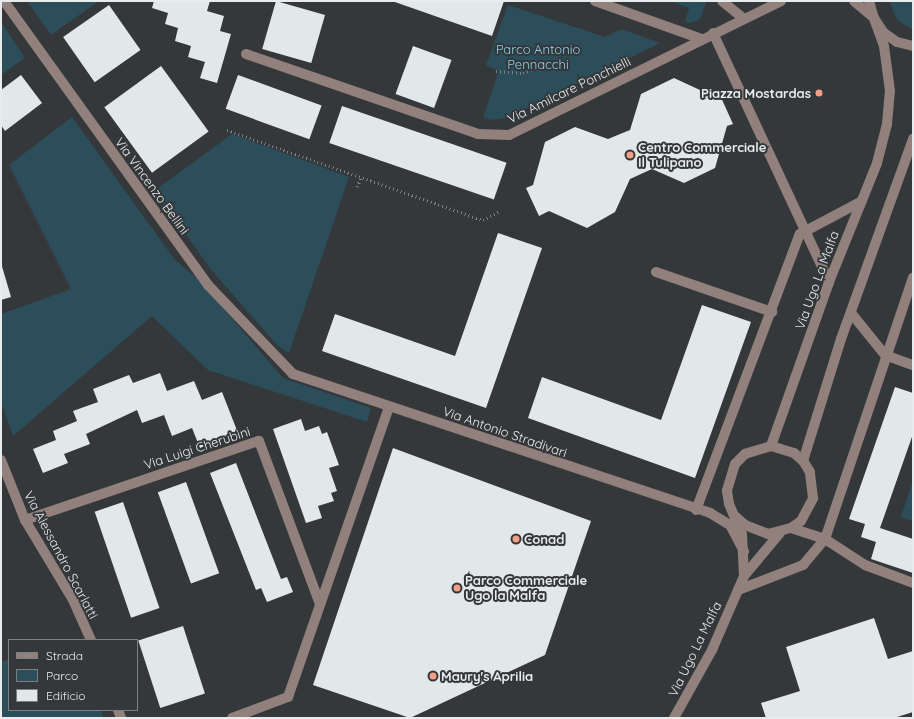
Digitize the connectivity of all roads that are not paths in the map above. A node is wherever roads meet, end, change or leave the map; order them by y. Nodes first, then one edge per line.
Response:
1 (4, 1) edge
2 (595, 1) edge
3 (722, 1) edge
4 (781, 1) edge
5 (854, 1) edge
6 (869, 1) edge
7 (874, 18) junction
8 (744, 19) junction
9 (713, 33) junction
10 (702, 39) junction
11 (913, 46) edge
12 (246, 54) dead end
13 (913, 139) edge
14 (862, 201) junction
15 (806, 232) junction
16 (656, 272) dead end
17 (913, 277) edge
18 (829, 282) junction
19 (772, 312) junction
20 (851, 313) junction
21 (885, 355) junction
22 (913, 365) edge
23 (293, 374) joint
24 (389, 407) junction
25 (771, 446) junction
26 (1, 460) edge
27 (803, 461) junction
28 (729, 502) junction
29 (696, 510) junction
30 (710, 513) junction
31 (736, 517) junction
32 (24, 520) junction
33 (791, 528) junction
34 (780, 533) junction
35 (825, 539) junction
36 (744, 551) junction
37 (744, 576) junction
38 (913, 584) edge
39 (738, 590) junction
40 (320, 604) junction
41 (91, 639) edge
42 (232, 718) edge
43 (674, 718) edge

1 - 23 street, Via Vincenzo Bellini
2 - 10 street
3 - 8 street
4 - 8 street, Via Amilcare Ponchielli
5 - 7 street
6 - 7 street
7 - 11 street
7 - 14 street, Via Ugo La Malfa
8 - 9 street, Via Amilcare Ponchielli
9 - 10 street, Via Amilcare Ponchielli
9 - 15 street
10 - 12 street, Via Amilcare Ponchielli
13 - 20 street
14 - 15 street
14 - 18 street, Via Ugo La Malfa
15 - 18 street
15 - 19 street
16 - 19 street
17 - 21 street
18 - 25 street, Via Ugo La Malfa
19 - 29 street
20 - 21 street
20 - 27 street
21 - 22 street
21 - 35 street
23 - 24 street, Via Antonio Stradivari
24 - 29 street, Via Antonio Stradivari
24 - 40 street
25 - 27 street
25 - 28 street, Via Ugo La Malfa
26 - 32 street, Via Alessandro Scarlatti
27 - 33 street, Via Ugo La Malfa
28 - 30 street
28 - 31 street, Via Ugo La Malfa
29 - 30 street, Via Antonio Stradivari
30 - 36 street, Via Antonio Stradivari
31 - 34 street, Via Ugo La Malfa
31 - 36 street, Via Ugo La Malfa
32 - 40 street, Via Luigi Cherubini
32 - 41 street, Via Alessandro Scarlatti
33 - 34 street, Via Ugo La Malfa
33 - 35 street
34 - 37 street, Via Ugo La Malfa
35 - 38 street
35 - 39 street
36 - 37 street, Via Ugo La Malfa
37 - 39 street, Via Ugo La Malfa
39 - 43 street, Via Ugo La Malfa
40 - 42 street

